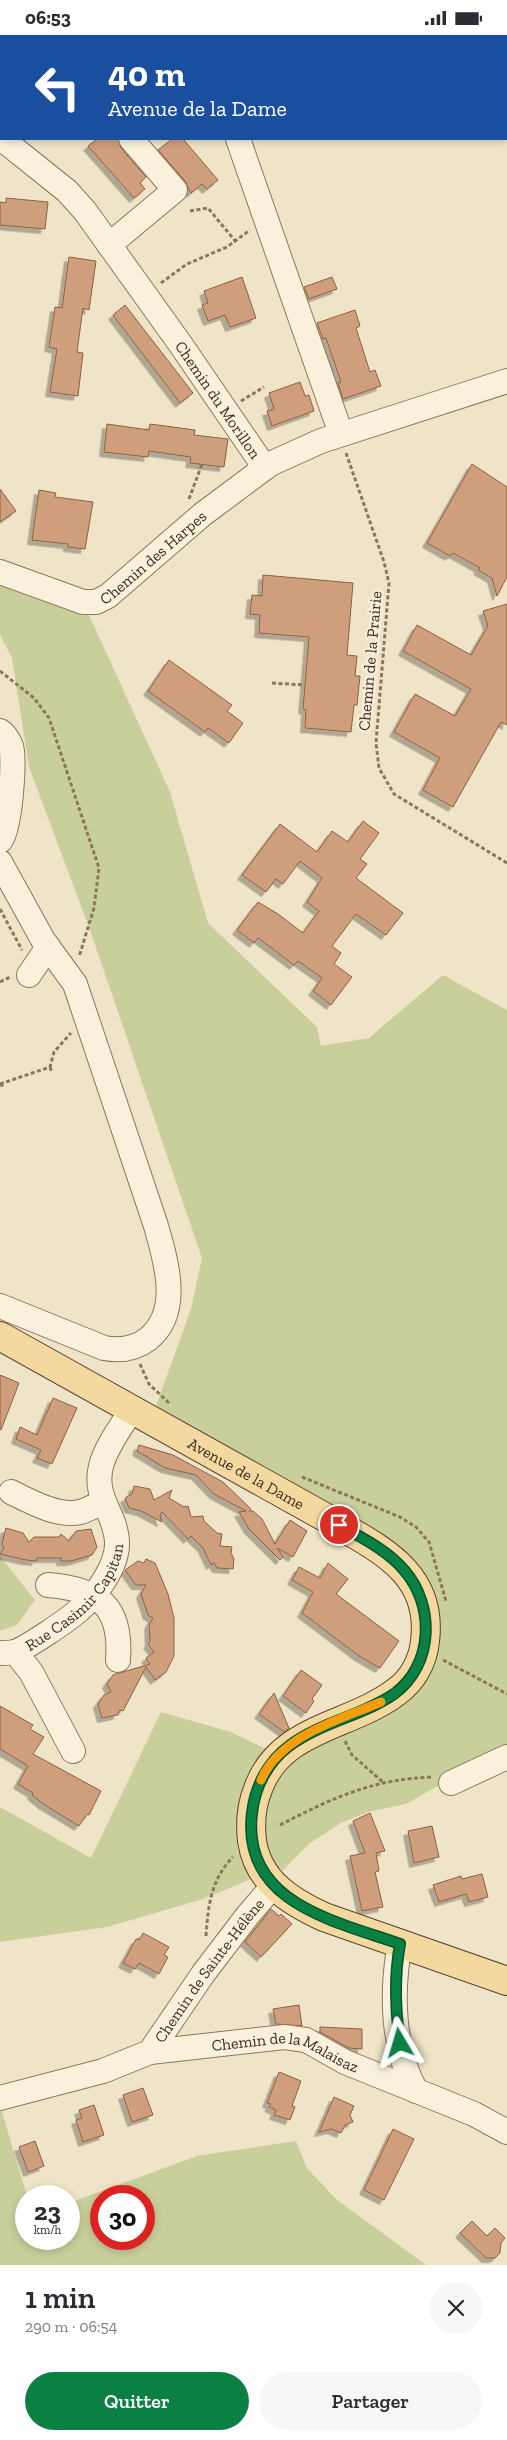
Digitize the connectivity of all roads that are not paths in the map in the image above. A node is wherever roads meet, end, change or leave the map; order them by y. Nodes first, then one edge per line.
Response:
1 (5, 140) edge
2 (132, 140) edge
3 (238, 140) edge
4 (109, 245) junction
5 (507, 381) edge
6 (343, 443) junction
7 (265, 468) junction
8 (0, 572) edge
9 (0, 731) edge
10 (0, 841) edge
11 (0, 862) edge
12 (48, 947) junction
13 (22, 974) road end
14 (0, 1306) edge
15 (0, 1336) edge
16 (132, 1409) junction
17 (11, 1493) dead end
18 (103, 1501) junction
19 (48, 1585) dead end
20 (93, 1595) junction
21 (7, 1653) edge
22 (118, 1660) dead end
23 (74, 1751) dead end
24 (507, 1757) edge
25 (451, 1783) road end
26 (274, 1886) junction
27 (400, 1944) junction
28 (507, 1981) edge
29 (150, 2052) junction
30 (416, 2091) junction
31 (0, 2098) edge
32 (507, 2132) edge

1 - 4 street, Chemin du Morillon
2 - 4 street
3 - 6 street
4 - 7 street, Chemin du Morillon
5 - 6 street, Chemin du Morillon
6 - 7 street, Chemin du Morillon
7 - 8 street, Chemin des Harpes
9 - 10 street
11 - 12 street
12 - 13 street
12 - 14 street
15 - 16 main road, Avenue de la Dame
16 - 18 street, Rue Casimir Capitan
16 - 26 main road, Avenue de la Dame
17 - 18 street
18 - 20 street, Rue Casimir Capitan
19 - 20 street
20 - 21 street, Rue Casimir Capitan
20 - 22 street
21 - 23 street
24 - 25 street
26 - 27 main road, Avenue de la Dame
26 - 29 street, Chemin de Sainte-Hélène
27 - 28 main road, Avenue de la Dame
27 - 30 street
29 - 30 street, Chemin de la Malaisaz
29 - 31 street, Chemin de Sainte-Hélène
30 - 32 street, Chemin de la Malaisaz

